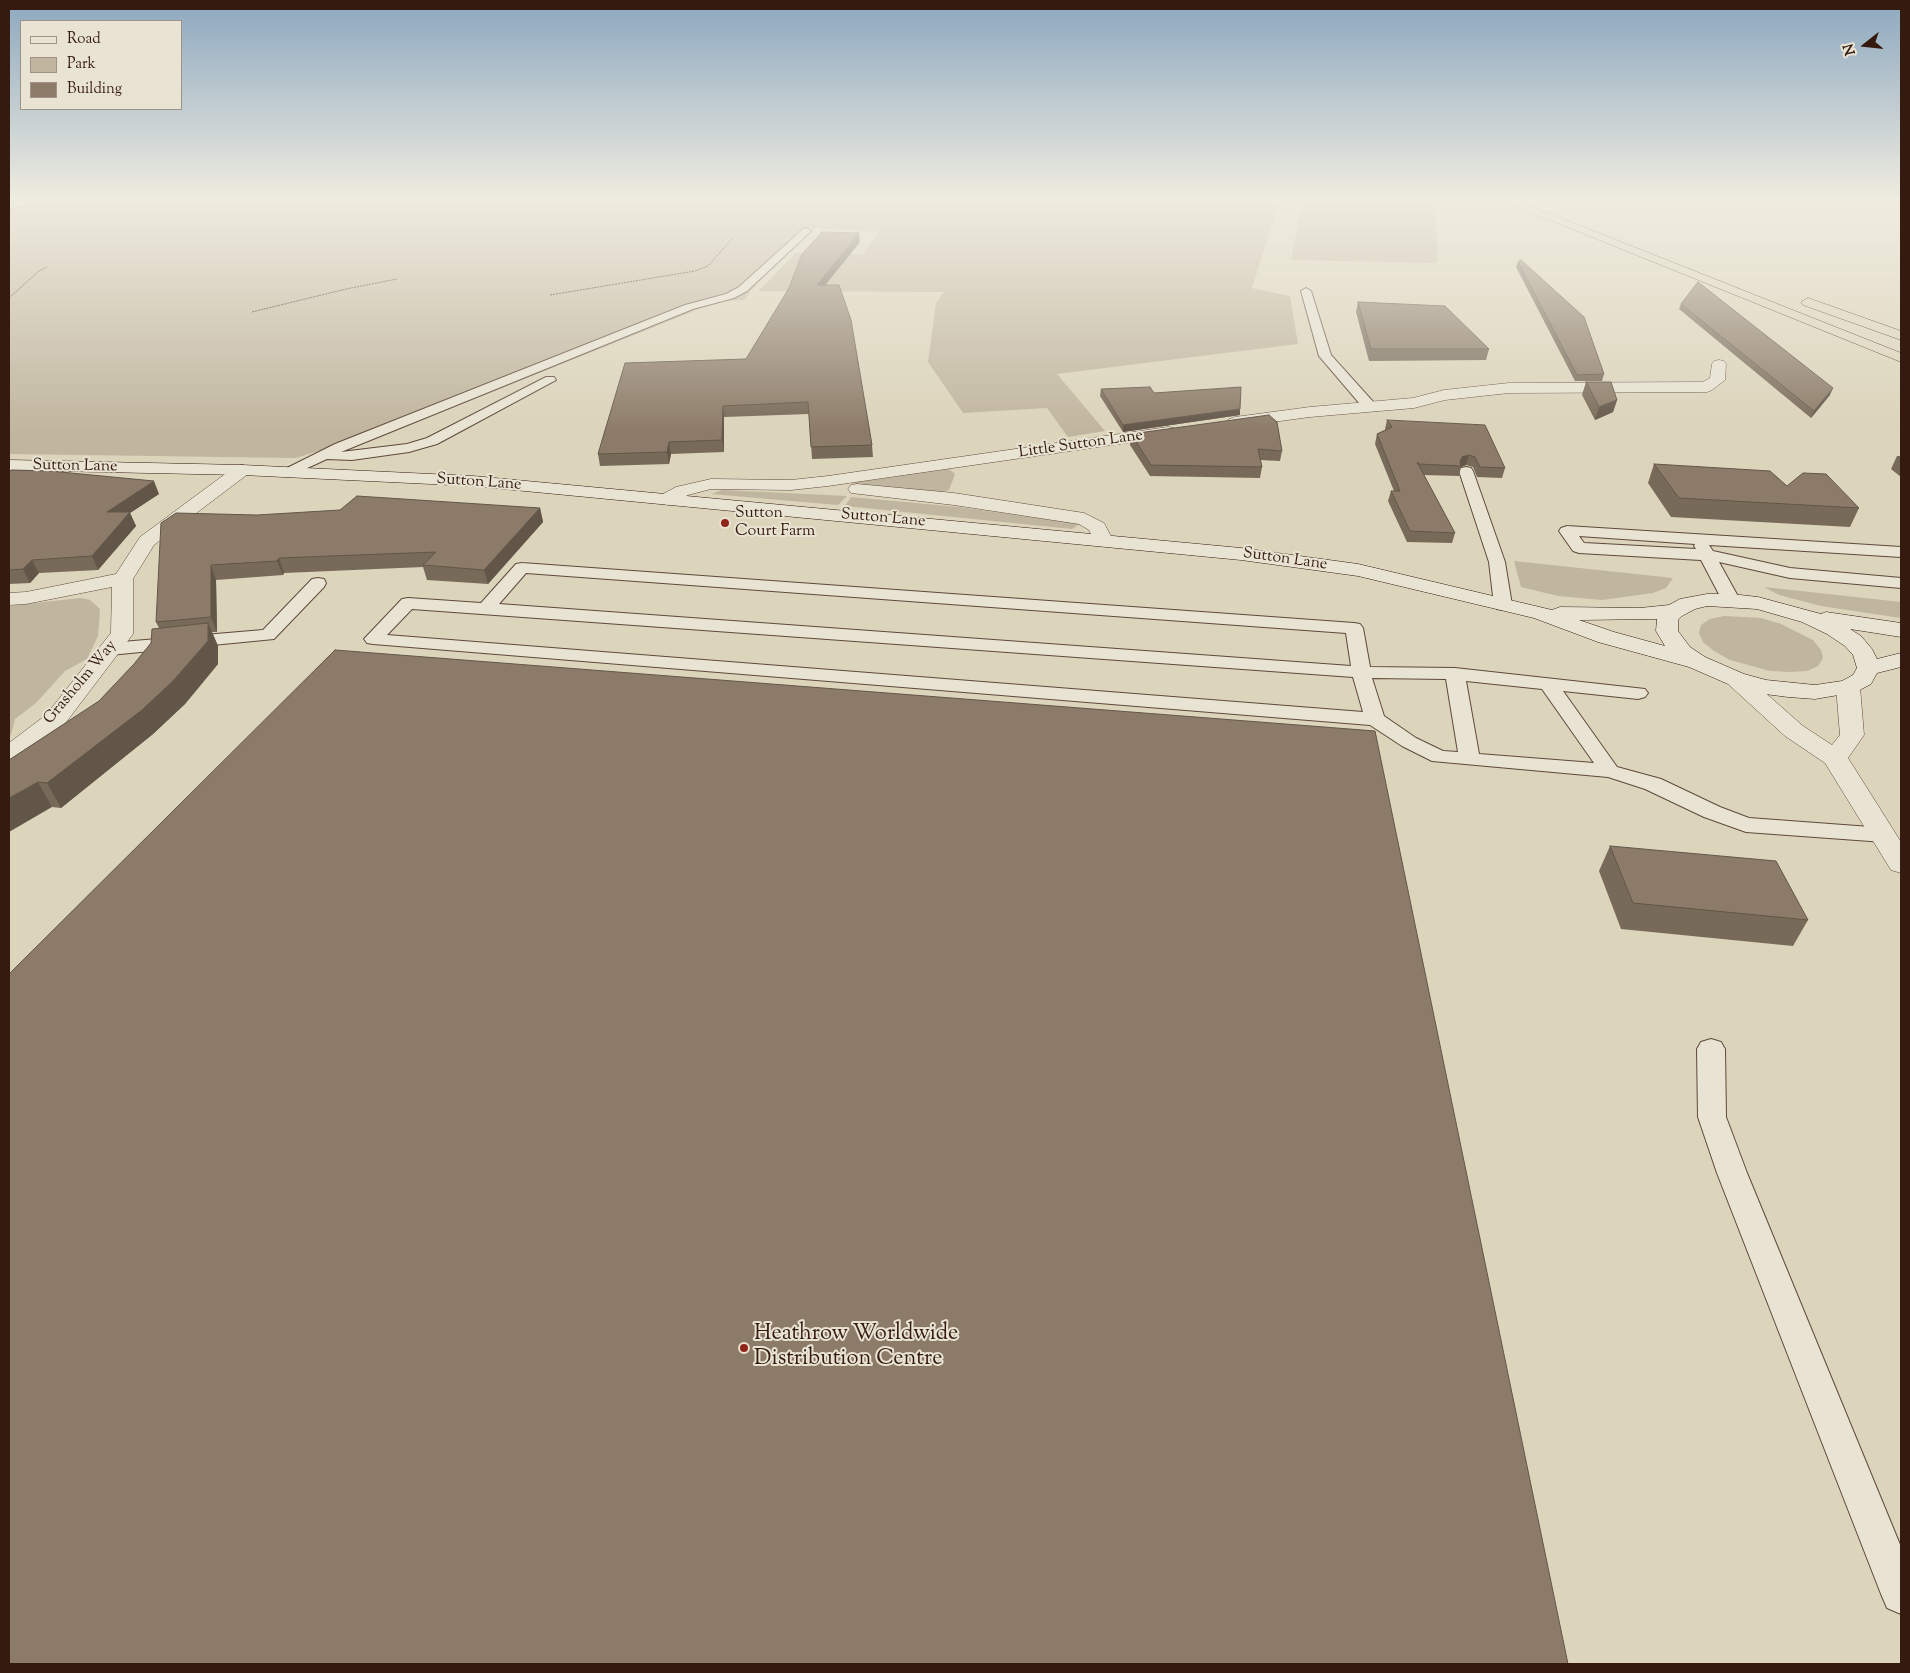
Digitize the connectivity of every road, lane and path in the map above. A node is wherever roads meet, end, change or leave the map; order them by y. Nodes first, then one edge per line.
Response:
1 (34, 275) edge
2 (670, 275) edge
3 (758, 275) edge
4 (1693, 275) edge
5 (397, 279) dead end
6 (1306, 291) dead end
7 (550, 295) dead end
8 (9, 298) edge
9 (1797, 298) dead end
10 (252, 312) dead end
11 (1901, 336) edge
12 (1901, 358) edge
13 (1719, 364) dead end
14 (550, 380) dead end
15 (1371, 408) junction
16 (1218, 425) edge
17 (1180, 430) edge
18 (321, 456) junction
19 (967, 462) junction
20 (9, 465) edge
21 (242, 470) junction
22 (290, 472) junction
23 (1466, 472) edge
24 (791, 485) junction
25 (668, 499) junction
26 (954, 499) junction
27 (1103, 540) junction
28 (1699, 540) junction
29 (1901, 552) edge
30 (1708, 555) junction
31 (123, 580) junction
32 (318, 583) dead end
33 (1901, 583) edge
34 (9, 599) edge
35 (1732, 600) junction
36 (1503, 605) junction
37 (486, 608) junction
38 (1674, 611) junction
39 (1541, 613) junction
40 (1810, 617) junction
41 (1901, 630) edge
42 (110, 649) junction
43 (1901, 660) edge
44 (1697, 662) junction
45 (1868, 668) junction
46 (1361, 672) junction
47 (1455, 674) junction
48 (1736, 679) junction
49 (1548, 683) junction
50 (1848, 687) junction
51 (1638, 693) dead end
52 (1375, 719) junction
53 (9, 756) edge
54 (1835, 758) junction
55 (1470, 759) junction
56 (1610, 771) junction
57 (1884, 835) junction
58 (1901, 864) edge
59 (1711, 1049) dead end
60 (1901, 1594) edge

1 - 8 path
2 - 7 path
3 - 18 lane
4 - 12 highway
5 - 10 path
6 - 15 lane
9 - 11 highway
13 - 15 street
14 - 18 lane
15 - 16 street
17 - 19 street, Little Sutton Lane
18 - 22 lane
19 - 24 street, Little Sutton Lane
19 - 26 street
20 - 21 street, Sutton Lane
21 - 22 street, Sutton Lane
21 - 31 street
22 - 25 street, Sutton Lane
23 - 36 lane
24 - 25 street, Little Sutton Lane
24 - 26 street
25 - 27 street, Sutton Lane
26 - 27 street
27 - 36 street, Sutton Lane
28 - 29 lane
28 - 30 lane
28 - 30 lane
30 - 33 lane
30 - 35 lane
31 - 34 street
31 - 42 street, Grasholm Way
32 - 42 lane
35 - 38 street, Sutton Lane
35 - 40 street, Sutton Lane
36 - 39 street, Sutton Lane
37 - 46 lane
37 - 46 lane
37 - 52 lane
38 - 39 street, Sutton Lane
38 - 44 street
39 - 44 street, Sutton Lane
40 - 41 street
40 - 45 street
42 - 53 street, Grasholm Way
43 - 45 street
44 - 48 street
45 - 50 street
46 - 47 lane
46 - 52 lane
47 - 49 lane
47 - 55 lane
48 - 50 street
48 - 54 street
49 - 51 lane
49 - 56 lane
50 - 54 street
52 - 55 lane
54 - 57 street
55 - 56 lane
56 - 57 lane
57 - 58 street
59 - 60 lane

